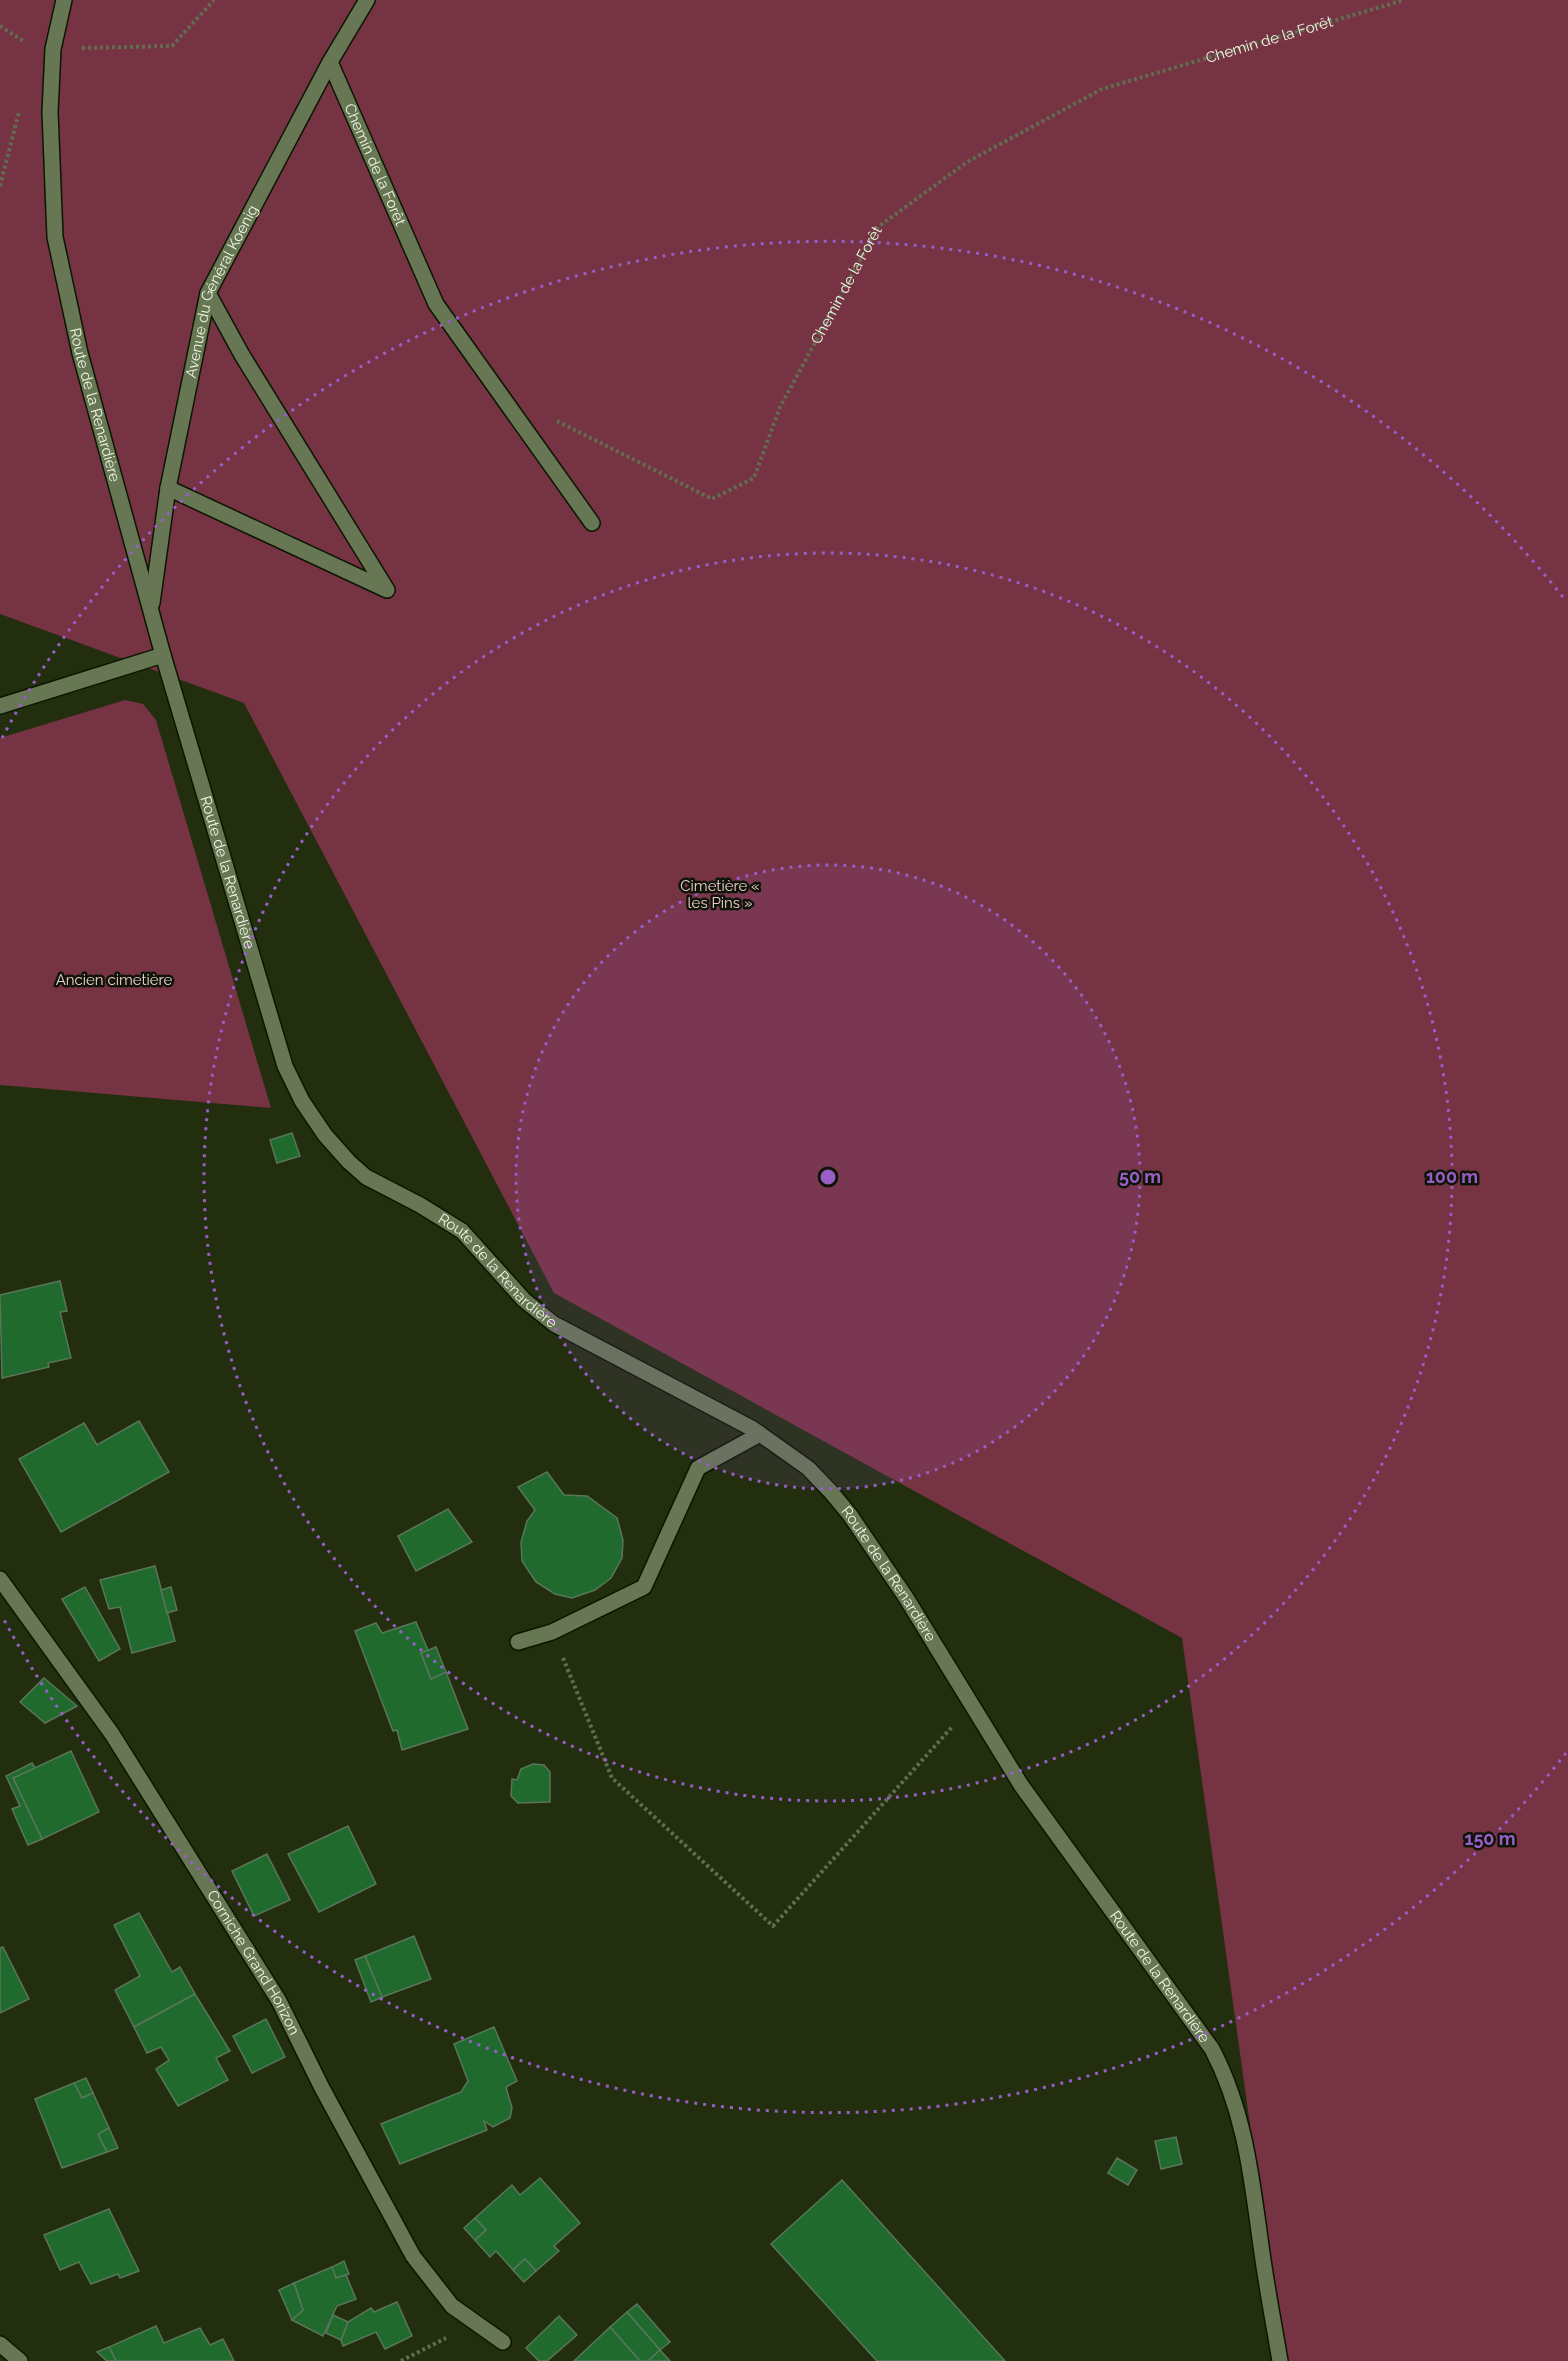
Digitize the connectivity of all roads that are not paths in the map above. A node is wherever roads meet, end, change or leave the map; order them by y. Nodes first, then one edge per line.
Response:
1 (64, 0) edge
2 (367, 0) edge
3 (330, 62) junction
4 (208, 293) junction
5 (168, 488) junction
6 (592, 523) dead end
7 (151, 610) junction
8 (163, 656) junction
9 (0, 706) edge
10 (760, 1434) junction
11 (0, 1579) edge
12 (518, 1642) dead end
13 (503, 2342) dead end
14 (0, 2344) edge
15 (20, 2361) edge
16 (1280, 2361) edge

1 - 7 street, Route de la Renardière
2 - 3 street, Avenue du Général Koenig
3 - 4 street, Avenue du Général Koenig
3 - 6 street, Chemin de la Forêt
4 - 5 street, Avenue du Général Koenig
4 - 5 street
5 - 7 street, Avenue du Général Koenig
7 - 8 street, Route de la Renardière
8 - 9 street
8 - 10 street, Route de la Renardière
10 - 12 street
10 - 16 street, Route de la Renardière
11 - 13 street, Corniche Grand Horizon
14 - 15 street

